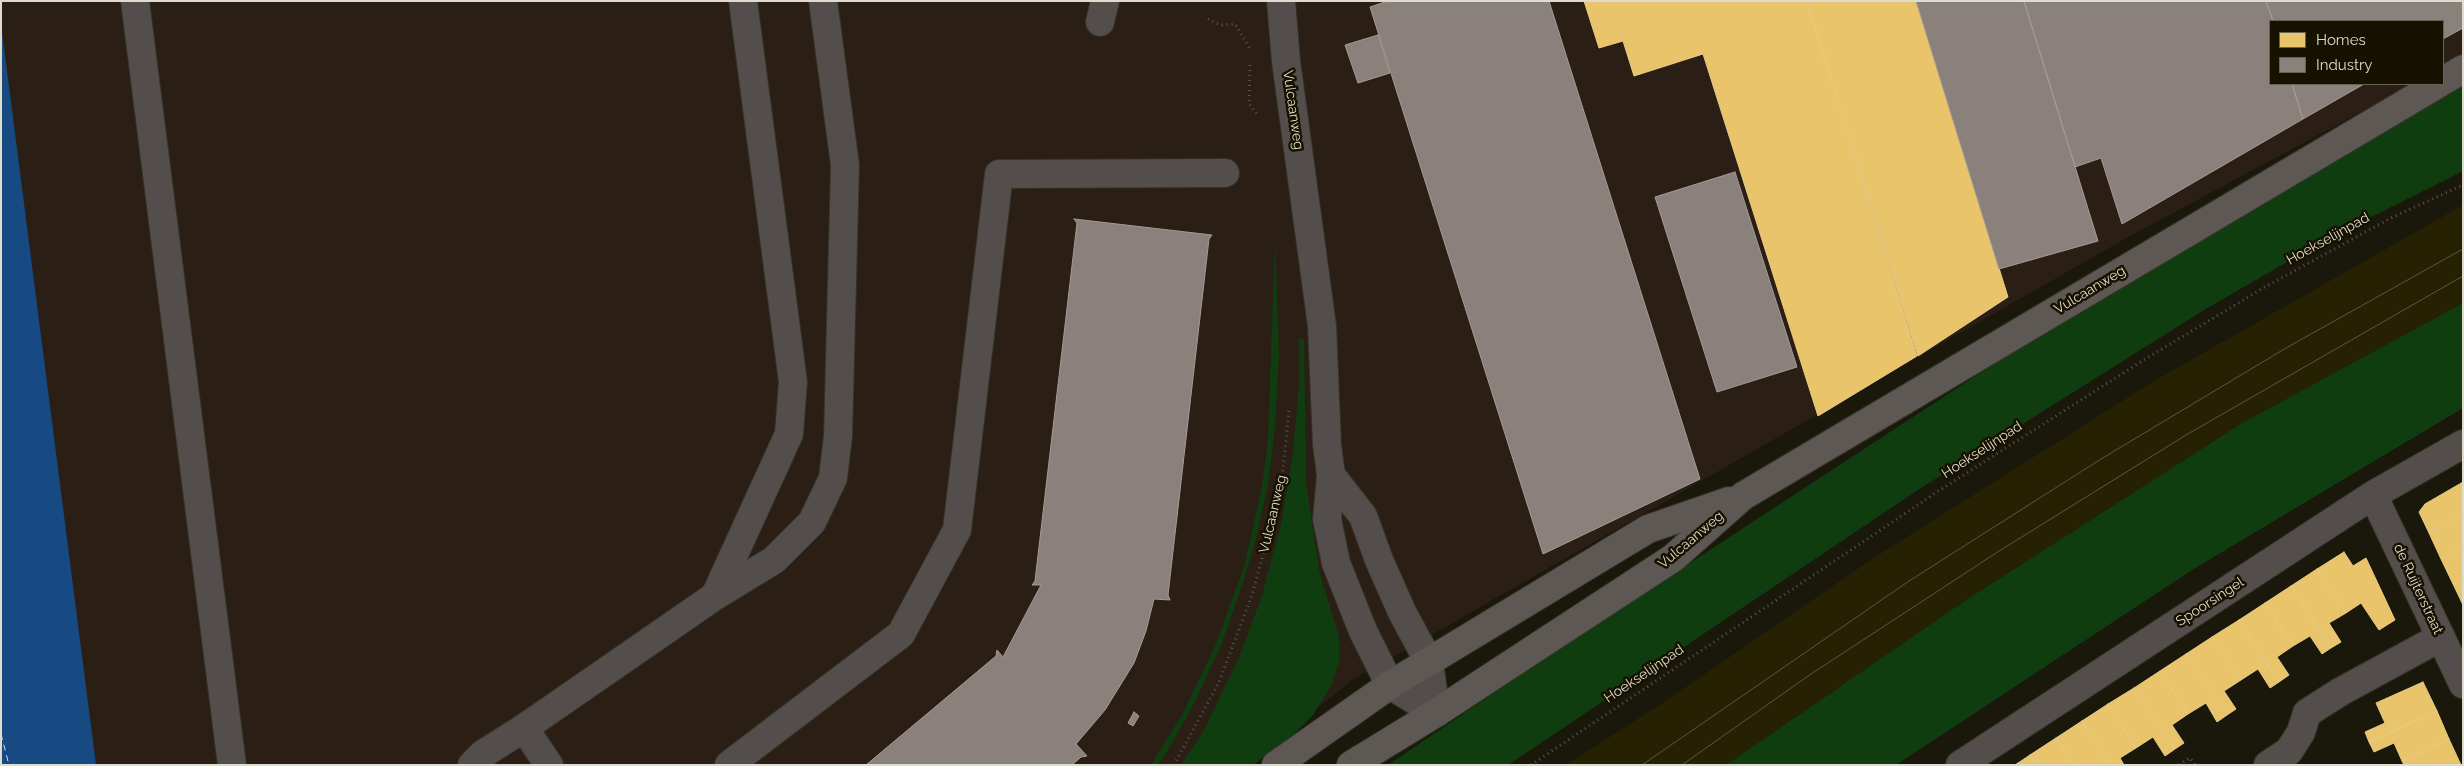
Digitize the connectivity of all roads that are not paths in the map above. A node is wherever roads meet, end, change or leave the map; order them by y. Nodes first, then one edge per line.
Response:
1 (135, 1) edge
2 (743, 1) edge
3 (823, 1) edge
4 (1281, 1) edge
5 (2463, 69) edge
6 (2444, 80) edge
7 (2436, 85) edge
8 (1225, 173) dead end
9 (2463, 444) edge
10 (1331, 475) junction
11 (2373, 495) junction
12 (1742, 496) junction
13 (716, 596) junction
14 (2441, 637) junction
15 (1429, 662) junction
16 (2463, 684) edge
17 (1390, 685) junction
18 (1436, 713) junction
19 (524, 728) junction
20 (232, 765) edge
21 (472, 765) edge
22 (549, 765) edge
23 (729, 765) edge
24 (1276, 765) edge
25 (1351, 765) edge
26 (1960, 765) edge
27 (2268, 765) edge

1 - 20 street
2 - 13 street
3 - 13 street
4 - 10 street, Vulcaanweg
5 - 6 main road
7 - 12 main road, Vulcaanweg
8 - 23 street
9 - 11 street, Spoorsingel
10 - 15 street
10 - 17 street, Vulcaanweg
11 - 14 street, de Ruijterstraat
11 - 26 street, Spoorsingel
12 - 15 main road, Vulcaanweg
12 - 18 main road, Vulcaanweg
13 - 19 street
14 - 16 street, de Ruijterstraat
14 - 27 street
15 - 17 main road, Vulcaanweg
15 - 18 street
17 - 18 street
17 - 24 main road, Vulcaanweg
18 - 25 main road, Vulcaanweg
19 - 21 street
19 - 22 street

